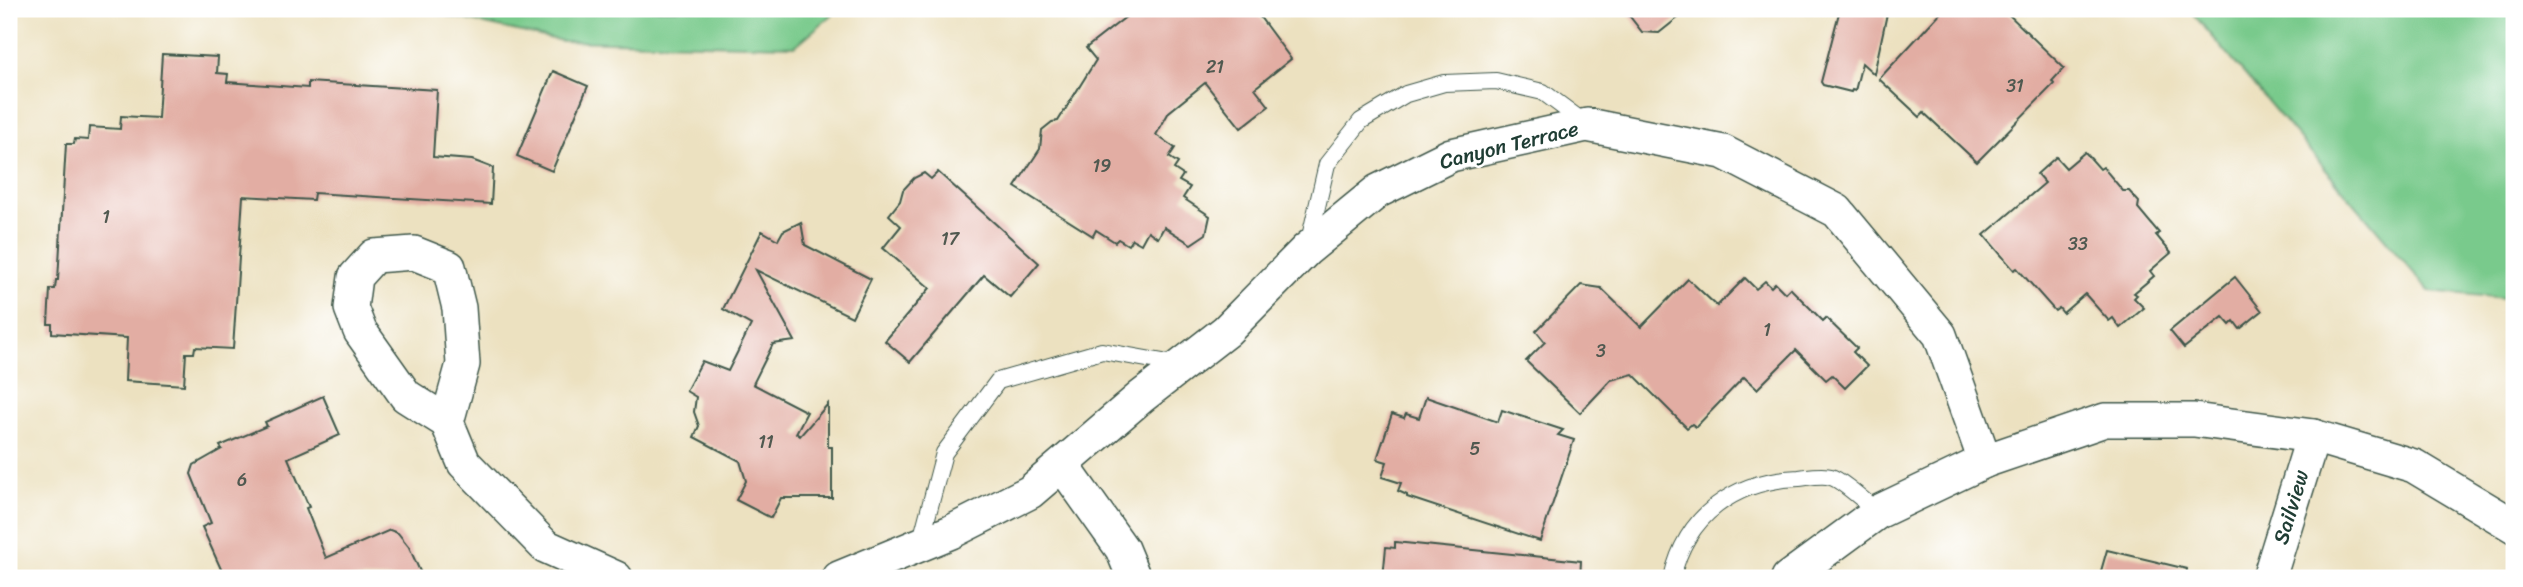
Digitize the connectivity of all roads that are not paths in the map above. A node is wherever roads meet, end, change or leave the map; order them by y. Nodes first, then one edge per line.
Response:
1 (1587, 125) junction
2 (1306, 250) junction
3 (1181, 366) junction
4 (447, 422) junction
5 (2313, 436) junction
6 (1985, 461) junction
7 (1063, 466) junction
8 (1878, 512) junction
9 (2514, 526) edge
10 (920, 544) junction
11 (616, 578) edge
12 (839, 578) edge
13 (1134, 578) edge
14 (1672, 578) edge
15 (1788, 578) edge
16 (2269, 578) edge

1 - 2 street, Canyon Terrace
1 - 2 lane
1 - 6 street, Canyon Terrace
2 - 3 street, Canyon Terrace
3 - 7 street, Canyon Terrace
3 - 10 lane
4 - 4 street
4 - 11 street
5 - 6 street
5 - 9 street
5 - 16 street, Sailview
6 - 8 street
7 - 10 street, Canyon Terrace
7 - 13 street
8 - 14 lane
8 - 15 street
10 - 12 street, Canyon Terrace

